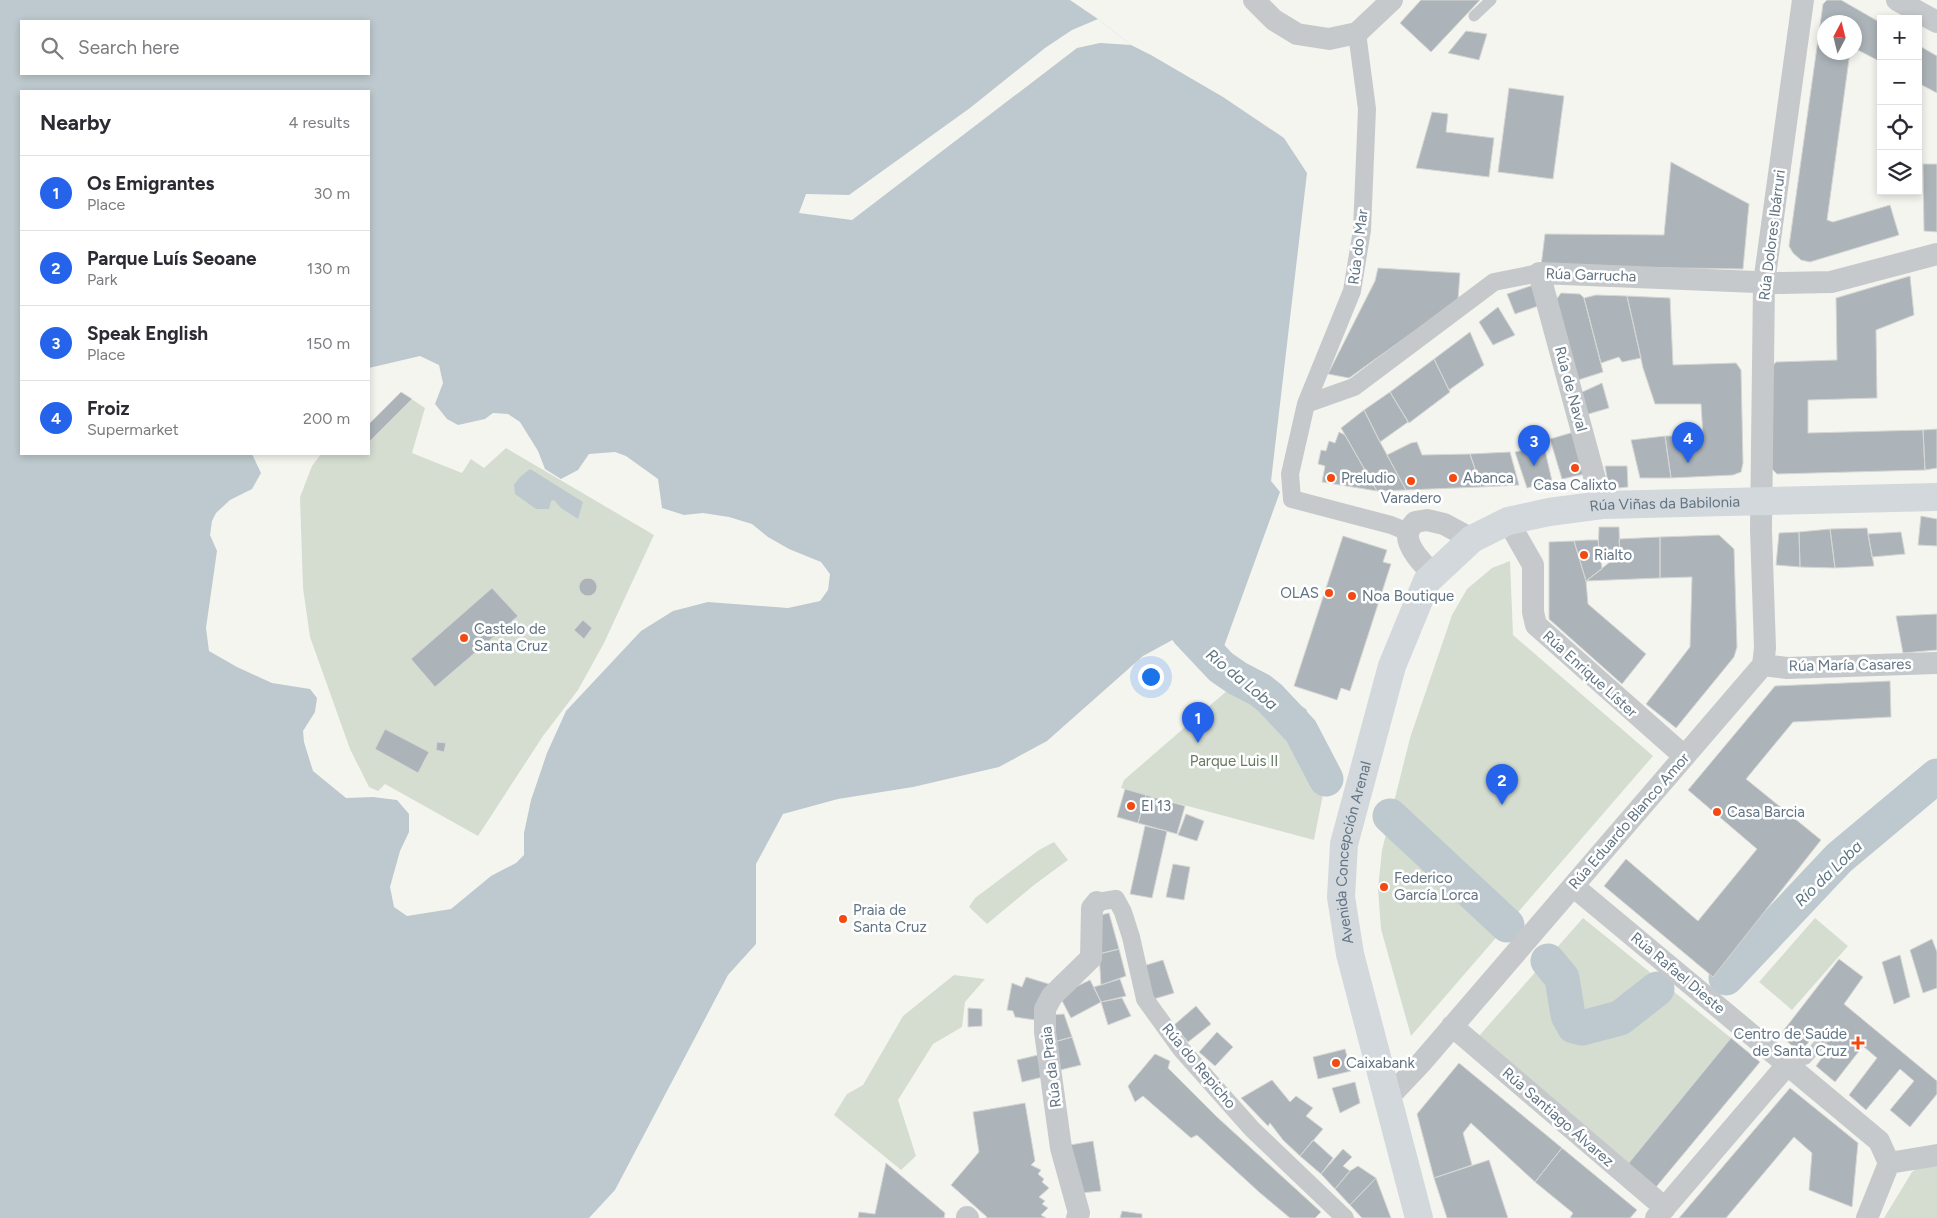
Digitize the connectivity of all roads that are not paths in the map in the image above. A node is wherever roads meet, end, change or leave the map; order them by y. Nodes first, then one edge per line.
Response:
1 (1254, 0) edge
2 (1392, 0) edge
3 (1491, 0) edge
4 (1804, 0) edge
5 (1897, 0) edge
6 (1474, 16) dead end
7 (1937, 22) edge
8 (1357, 33) junction
9 (1937, 254) edge
10 (1539, 273) junction
11 (1764, 283) junction
12 (1306, 404) junction
13 (1937, 497) edge
14 (1761, 502) junction
15 (1602, 505) junction
16 (1508, 521) junction
17 (1408, 532) junction
18 (1472, 539) junction
19 (1434, 574) junction
20 (1937, 663) edge
21 (1763, 665) junction
22 (1684, 756) junction
23 (1574, 886) junction
24 (1097, 902) joint
25 (1452, 1026) junction
26 (1822, 1040) dead end
27 (1787, 1065) junction
28 (1387, 1100) junction
29 (1937, 1155) edge
30 (1889, 1163) junction
31 (1660, 1213) edge
32 (1078, 1218) edge
33 (1345, 1218) edge
34 (1419, 1218) edge
35 (1866, 1218) edge

1 - 8 street
2 - 8 street
3 - 6 lane
4 - 11 street, Rúa Dolores Ibárruri
5 - 7 street
8 - 12 street, Rúa do Mar
9 - 11 street, Rúa Garrucha
10 - 11 street, Rúa Garrucha
10 - 12 street, Rúa Garrucha
10 - 15 street, Rúa de Naval
11 - 14 street, Rúa Dolores Ibárruri
12 - 17 street, Rúa do Mar
13 - 14 main road, Rúa Viñas da Babilonia
14 - 15 main road, Rúa Viñas da Babilonia
14 - 21 street
15 - 16 main road, Rúa Viñas da Babilonia
16 - 18 main road, Rúa Viñas da Babilonia
16 - 22 street, Rúa Enrique Líster
17 - 18 street
17 - 19 street
18 - 19 main road, Avenida Concepción Arenal
19 - 28 main road, Avenida Concepción Arenal
20 - 21 street, Rúa María Casares
21 - 22 street, Rúa Eduardo Blanco Amor
22 - 23 street, Rúa Eduardo Blanco Amor
23 - 25 street, Rúa Eduardo Blanco Amor
23 - 27 street, Rúa Rafael Dieste
24 - 32 street, Rúa da Praia
24 - 33 street, Rúa do Repicho
25 - 28 street, Rúa Eduardo Blanco Amor
25 - 31 street, Rúa Santiago Álvarez
26 - 27 lane
27 - 30 street, Rúa Rafael Dieste
27 - 31 street
28 - 34 main road, Avenida Concepción Arenal
29 - 30 street
30 - 35 street

